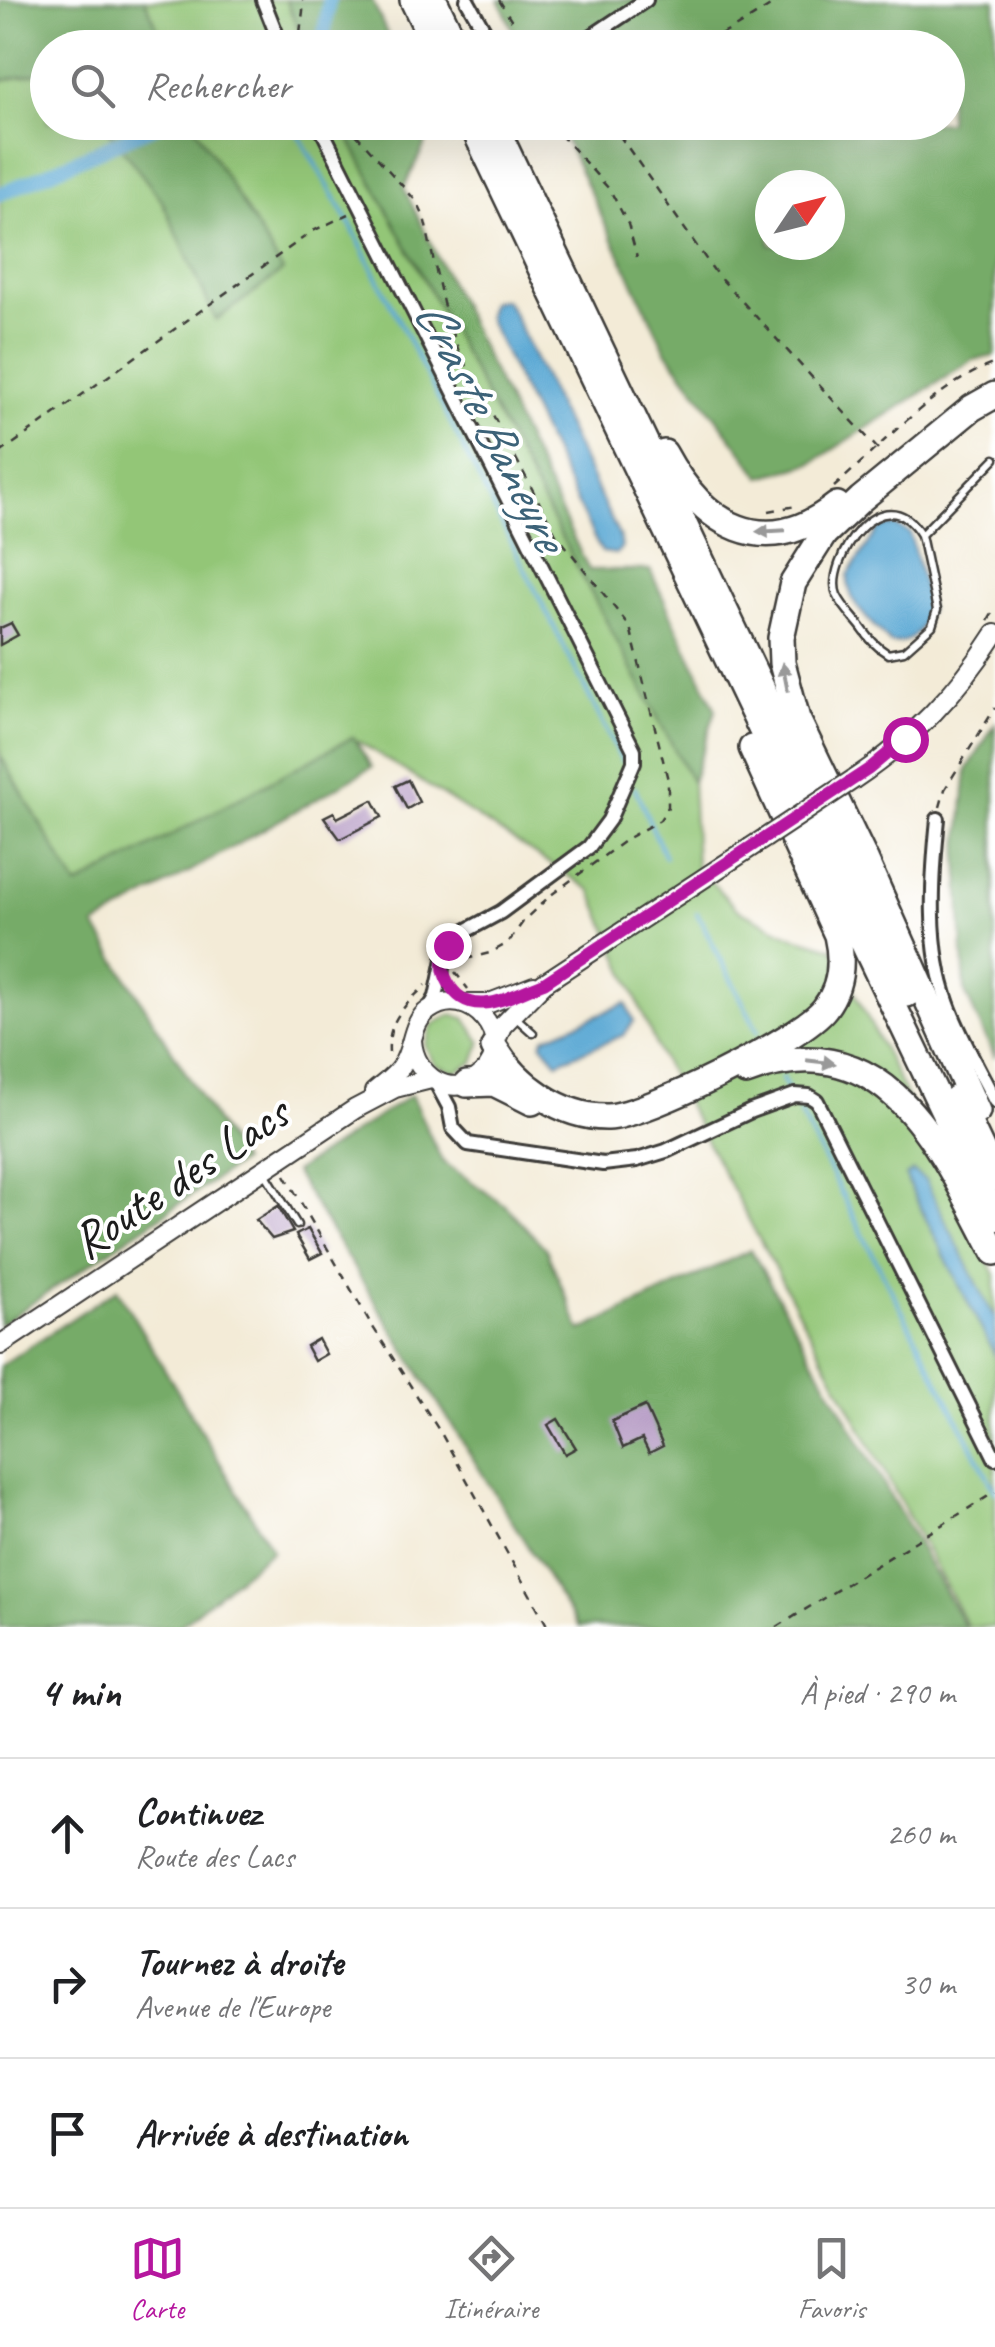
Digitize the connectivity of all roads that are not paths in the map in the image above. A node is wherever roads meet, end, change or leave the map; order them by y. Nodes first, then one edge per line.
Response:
1 (263, 0) edge
2 (413, 0) edge
3 (434, 0) edge
4 (467, 0) edge
5 (646, 0) edge
6 (275, 30) edge
7 (427, 30) edge
8 (448, 30) edge
9 (484, 30) edge
10 (601, 30) edge
11 (327, 140) edge
12 (481, 140) edge
13 (501, 140) edge
14 (523, 186) junction
15 (995, 384) edge
16 (995, 395) edge
17 (995, 459) edge
18 (921, 535) junction
19 (709, 604) junction
20 (991, 628) edge
21 (938, 819) road end
22 (443, 969) junction
23 (544, 983) junction
24 (471, 998) junction
25 (430, 1010) junction
26 (512, 1015) junction
27 (533, 1033) dead end
28 (412, 1040) junction
29 (495, 1045) junction
30 (433, 1080) junction
31 (465, 1084) junction
32 (995, 1101) edge
33 (449, 1108) junction
34 (355, 1109) junction
35 (995, 1152) edge
36 (270, 1165) junction
37 (995, 1178) edge
38 (995, 1218) edge
39 (298, 1225) dead end
40 (995, 1252) edge
41 (0, 1345) edge
42 (995, 1458) edge

1 - 6 street
2 - 7 highway
3 - 8 highway
4 - 9 street
5 - 10 street
11 - 22 street
12 - 19 highway
13 - 14 highway
15 -> 14 highway
14 - 19 highway
35 -> 16 highway
17 - 18 lane
18 - 18 lane
19 - 29 highway
19 - 37 highway
19 - 38 highway
20 - 23 main road, bridge
21 - 32 street
22 - 24 street
22 - 25 street
23 - 24 main road
23 - 26 main road
24 - 25 main road
24 - 29 main road
25 - 28 main road
26 - 27 lane
26 - 29 main road
28 - 30 main road
28 - 34 main road, Route des Lacs
29 - 31 main road
30 - 31 main road
30 - 33 street
30 - 34 main road, Route des Lacs
31 - 33 street
31 -> 40 highway
33 - 42 street
34 - 36 main road, Route des Lacs
36 - 39 lane
36 - 41 main road, Route des Lacs

